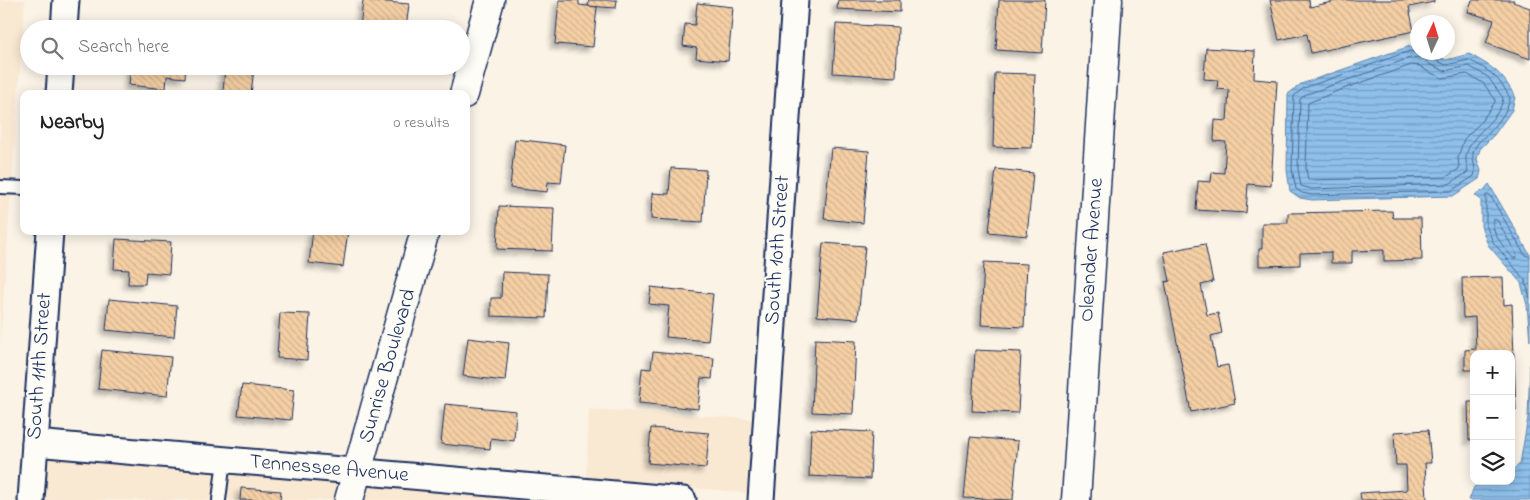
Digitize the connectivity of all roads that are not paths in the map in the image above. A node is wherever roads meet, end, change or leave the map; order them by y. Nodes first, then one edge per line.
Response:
1 (66, 0) edge
2 (490, 0) edge
3 (794, 0) edge
4 (1108, 0) edge
5 (65, 20) edge
6 (470, 72) edge
7 (60, 75) edge
8 (469, 75) edge
9 (59, 90) edge
10 (465, 90) edge
11 (0, 187) edge
12 (20, 188) edge
13 (50, 235) edge
14 (424, 235) edge
15 (35, 443) junction
16 (224, 460) junction
17 (358, 471) junction
18 (31, 500) edge
19 (220, 500) edge
20 (349, 500) edge
21 (683, 500) edge
22 (761, 500) edge
23 (1076, 500) edge

1 - 5 street
2 - 6 main road
3 - 22 street, South 10th Street
4 - 23 main road, Oleander Avenue
7 - 9 street
8 - 10 main road
11 - 12 lane
13 - 15 street, South 11th Street
14 - 17 main road, Sunrise Boulevard
15 - 16 street, Tennessee Avenue
15 - 18 street, South 11th Street
16 - 17 street, Tennessee Avenue
16 - 19 lane
17 - 20 main road, Sunrise Boulevard
17 - 21 street, Tennessee Avenue

